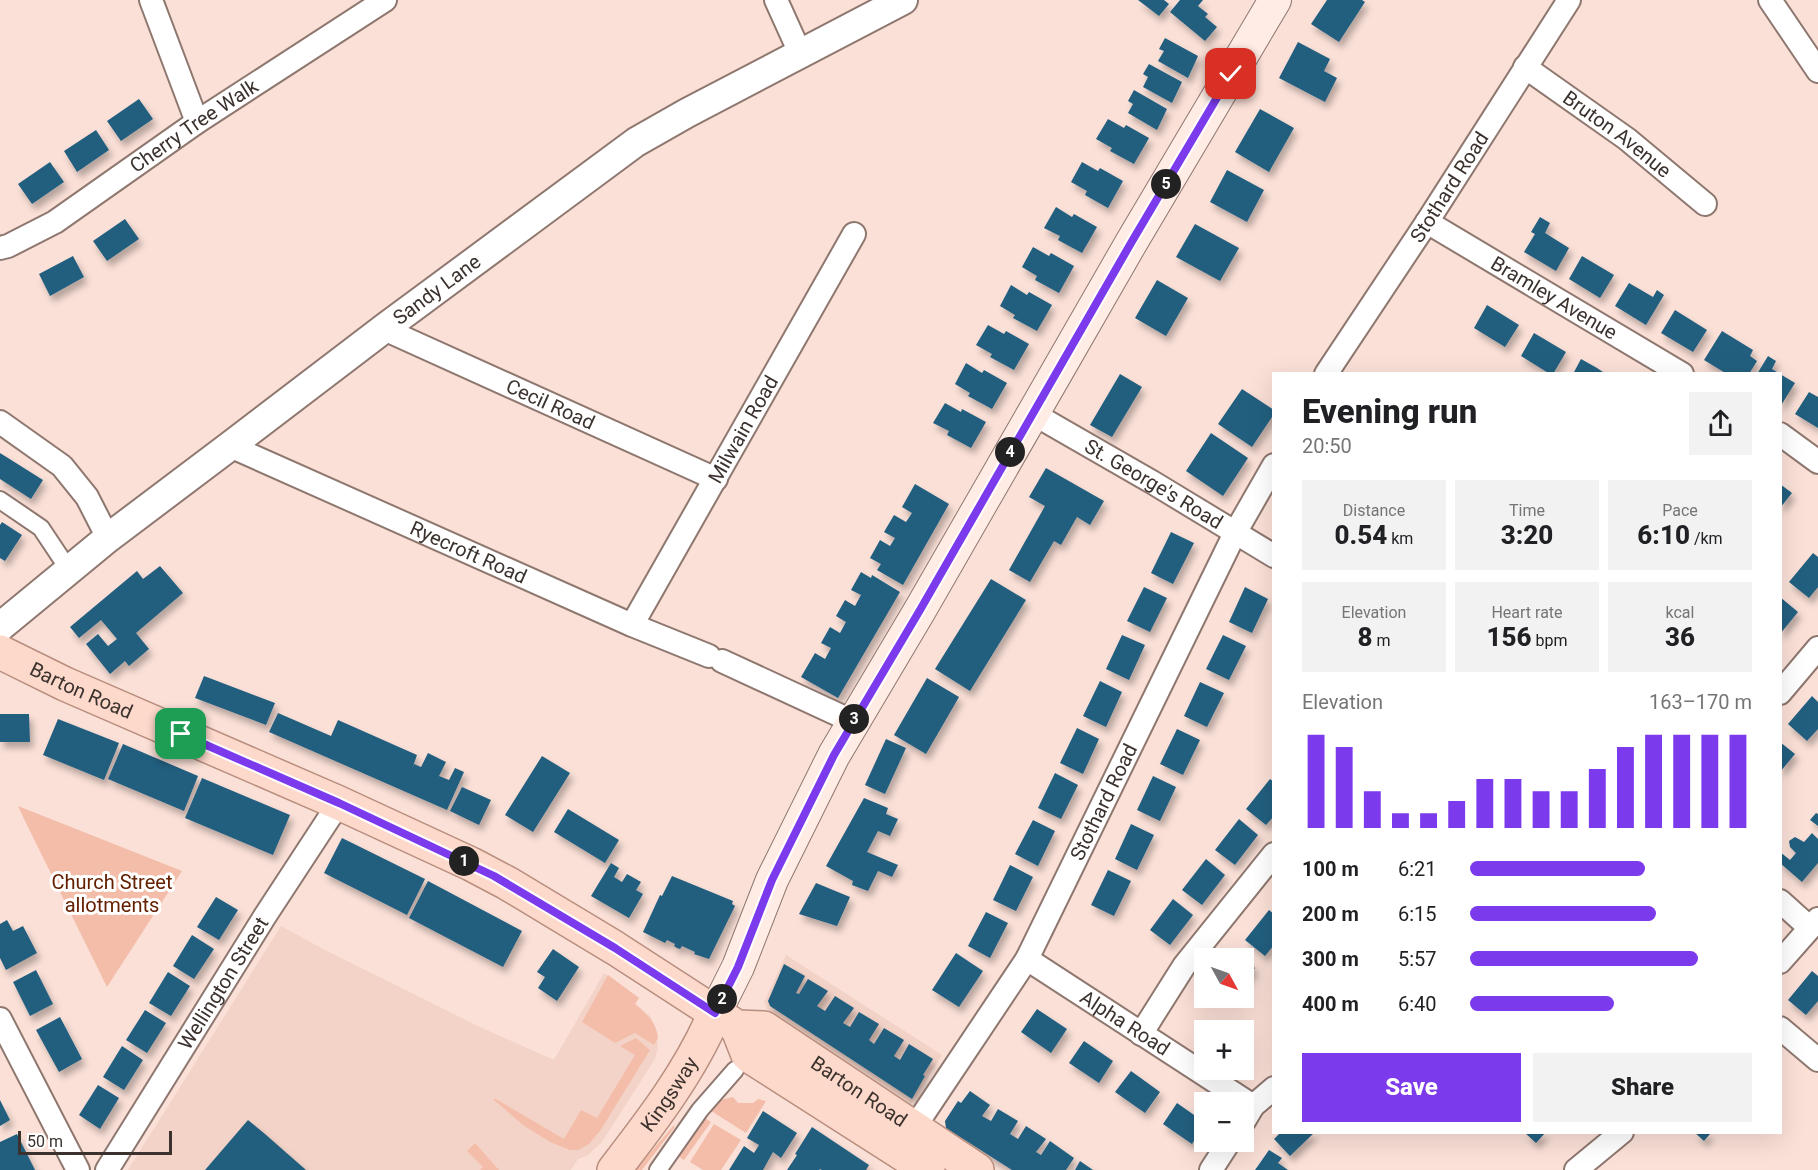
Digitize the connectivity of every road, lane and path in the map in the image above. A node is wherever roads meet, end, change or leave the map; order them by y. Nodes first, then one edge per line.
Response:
1 (151, 0) edge
2 (385, 0) edge
3 (776, 0) edge
4 (903, 0) edge
5 (1275, 0) edge
6 (1569, 0) edge
7 (1770, 0) edge
8 (800, 53) junction
9 (1525, 67) junction
10 (1818, 71) edge
11 (197, 122) junction
12 (1706, 204) dead end
13 (1427, 222) junction
14 (854, 234) dead end
15 (0, 248) edge
16 (386, 327) junction
17 (1327, 372) edge
18 (1679, 372) edge
19 (1032, 413) junction
20 (0, 422) edge
21 (1782, 435) edge
22 (230, 446) junction
23 (1818, 462) edge
24 (1272, 468) edge
25 (716, 478) junction
26 (0, 500) edge
27 (1234, 533) junction
28 (108, 538) junction
29 (1272, 555) edge
30 (69, 570) junction
31 (632, 626) junction
32 (0, 627) edge
33 (1818, 648) edge
34 (0, 652) edge
35 (1782, 691) edge
36 (851, 723) junction
37 (339, 803) junction
38 (1272, 856) edge
39 (1782, 902) edge
40 (1814, 924) edge
41 (1027, 959) junction
42 (1782, 960) edge
43 (0, 1019) edge
44 (726, 1020) junction
45 (1782, 1030) edge
46 (1141, 1034) junction
47 (1818, 1060) edge
48 (727, 1076) dead end
49 (1272, 1090) edge
50 (1219, 1092) edge
51 (1254, 1108) edge
52 (1620, 1134) edge
53 (907, 1140) junction
54 (1223, 1152) edge
55 (110, 1167) edge
56 (78, 1170) edge
57 (614, 1170) edge
58 (658, 1170) edge
59 (928, 1170) edge
60 (977, 1170) edge
61 (1211, 1170) edge
62 (1576, 1170) edge

1 - 11 street
2 - 11 street, Cherry Tree Walk
3 - 8 street
4 - 8 street, Sandy Lane
5 - 19 main road
6 - 9 street, Stothard Road
7 - 10 street
8 - 16 street, Sandy Lane
9 - 12 street, Bruton Avenue
9 - 13 street, Stothard Road
11 - 15 street, Cherry Tree Walk
13 - 17 street, Stothard Road
13 - 18 street, Bramley Avenue
14 - 25 street, Milwain Road
16 - 22 street, Sandy Lane
16 - 25 street, Cecil Road
19 - 27 street, St. George's Road
19 - 36 main road
20 - 28 street
21 - 23 street
22 - 28 street, Sandy Lane
22 - 31 street, Ryecroft Road
24 - 27 street, Stothard Road
25 - 31 street, Milwain Road
26 - 30 street
27 - 29 street, St. George's Road
27 - 41 street, Stothard Road
28 - 30 street, Sandy Lane
30 - 32 street, Sandy Lane
31 - 36 street, Ryecroft Road
33 - 35 street
34 - 37 main road, Barton Road
36 - 44 main road
37 - 44 main road, Barton Road
37 - 55 street, Wellington Street
38 - 46 street
39 - 40 street
40 - 42 street
41 - 46 street, Alpha Road
41 - 53 street, Stothard Road
43 - 56 street
44 - 53 main road, Barton Road
44 - 57 main road, Kingsway
45 - 47 street
46 - 50 street, Alpha Road
48 - 58 street, Kingsway
49 - 51 street
52 - 62 street
53 - 59 main road, Barton Road
53 - 60 main road, Barton Road
54 - 61 street

